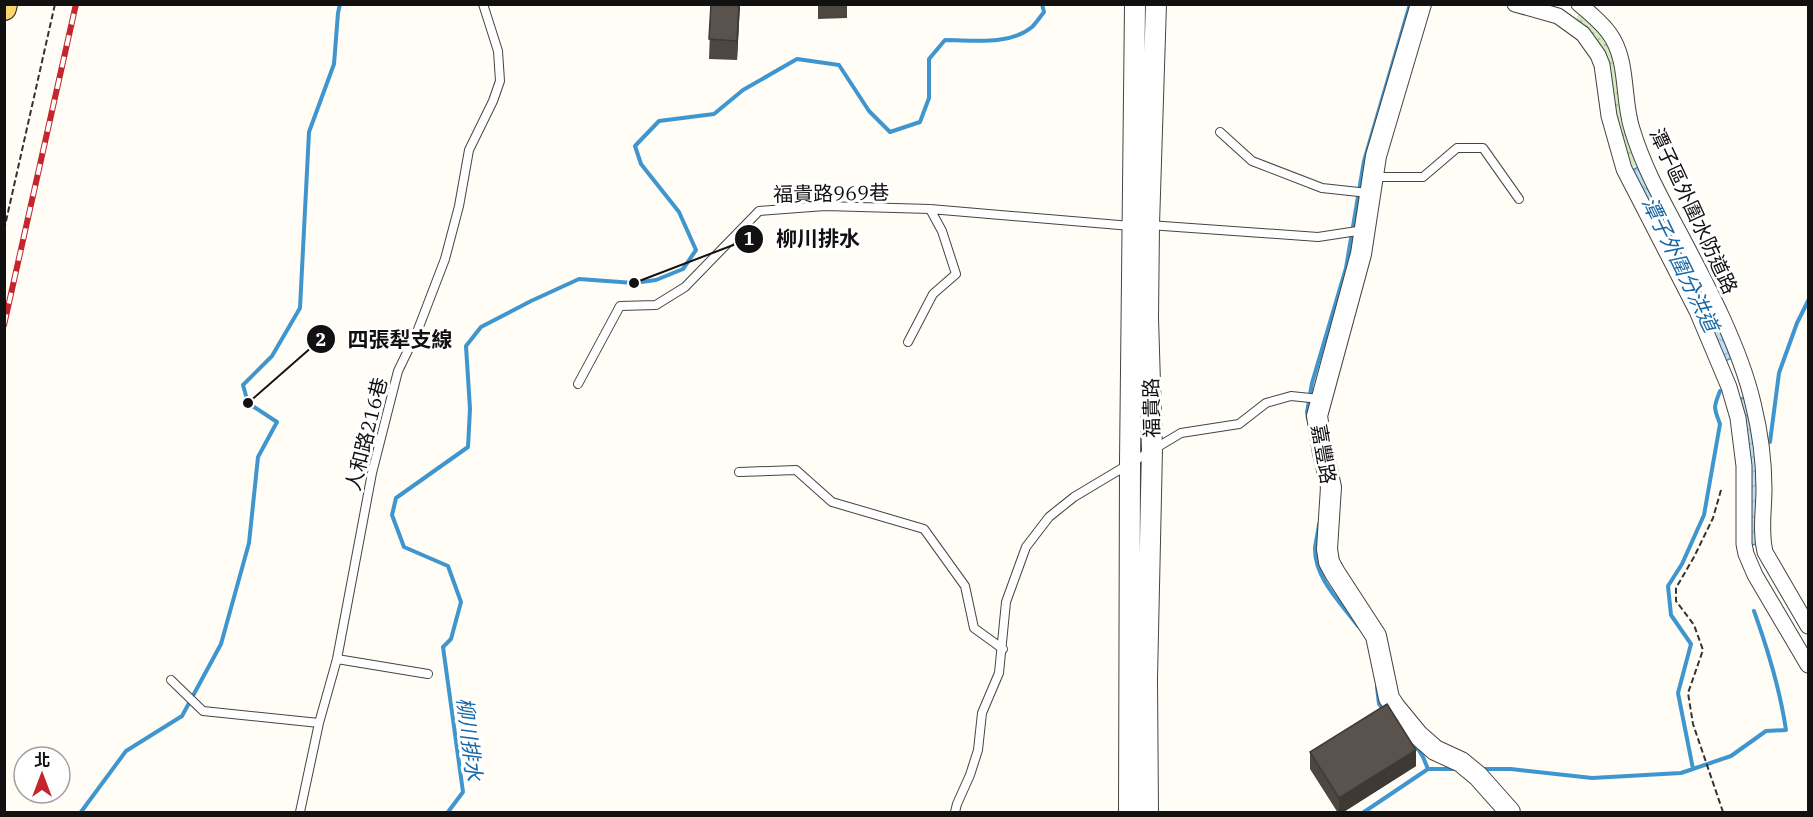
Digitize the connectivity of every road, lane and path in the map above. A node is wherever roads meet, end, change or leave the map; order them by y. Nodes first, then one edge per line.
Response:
1 (56, 4) edge
2 (483, 4) edge
3 (1135, 4) edge
4 (1156, 4) edge
5 (1421, 4) edge
6 (1515, 4) edge
7 (1573, 4) edge
8 (1579, 4) edge
9 (1565, 20) junction
10 (1220, 132) dead end
11 (1371, 185) junction
12 (1519, 199) dead end
13 (930, 209) junction
14 (1141, 226) junction
15 (4, 230) edge
16 (1364, 230) junction
17 (908, 342) dead end
18 (1744, 375) junction
19 (1727, 382) junction
20 (578, 384) dead end
21 (1320, 399) junction
22 (1152, 449) junction
23 (1130, 462) junction
24 (738, 472) dead end
25 (1722, 490) dead end
26 (1771, 565) junction
27 (1755, 574) junction
28 (1809, 627) edge
29 (1003, 649) junction
30 (337, 659) junction
31 (1809, 665) edge
32 (428, 674) dead end
33 (171, 680) dead end
34 (319, 723) junction
35 (1502, 807) edge
36 (300, 813) edge
37 (955, 813) edge
38 (1129, 813) edge
39 (1148, 813) edge
40 (1723, 813) edge

1 - 15 path
2 - 30 lane, 人和路216巷
3 - 14 street, 福貴路
4 - 14 street, 福貴路
5 - 11 street, 嘉豐路
6 - 9 street, 潭子區外圍水防道路
7 - 9 street
8 - 18 street, 潭子區外圍水防道路
9 - 19 street, 潭子區外圍水防道路
10 - 11 lane
11 - 12 lane
11 - 16 street, 嘉豐路
13 - 14 lane, 福貴路969巷
13 - 17 lane
13 - 20 lane, 福貴路969巷
14 - 16 lane, 福貴路969巷
14 - 22 street, 福貴路
14 - 23 street, 福貴路
16 - 21 street, 嘉豐路
18 - 19 street
18 - 26 street, 潭子區外圍水防道路
19 - 27 street, 潭子區外圍水防道路
21 - 22 lane
21 - 35 street, 嘉豐路
22 - 23 lane
22 - 39 street, 福貴路
23 - 29 lane
23 - 38 street, 福貴路
24 - 29 lane
25 - 40 path
26 - 27 street
26 - 28 street, 潭子區外圍水防道路
27 - 31 street, 潭子區外圍水防道路
29 - 37 lane
30 - 32 lane
30 - 34 lane, 人和路216巷
33 - 34 lane
34 - 36 lane, 人和路216巷

